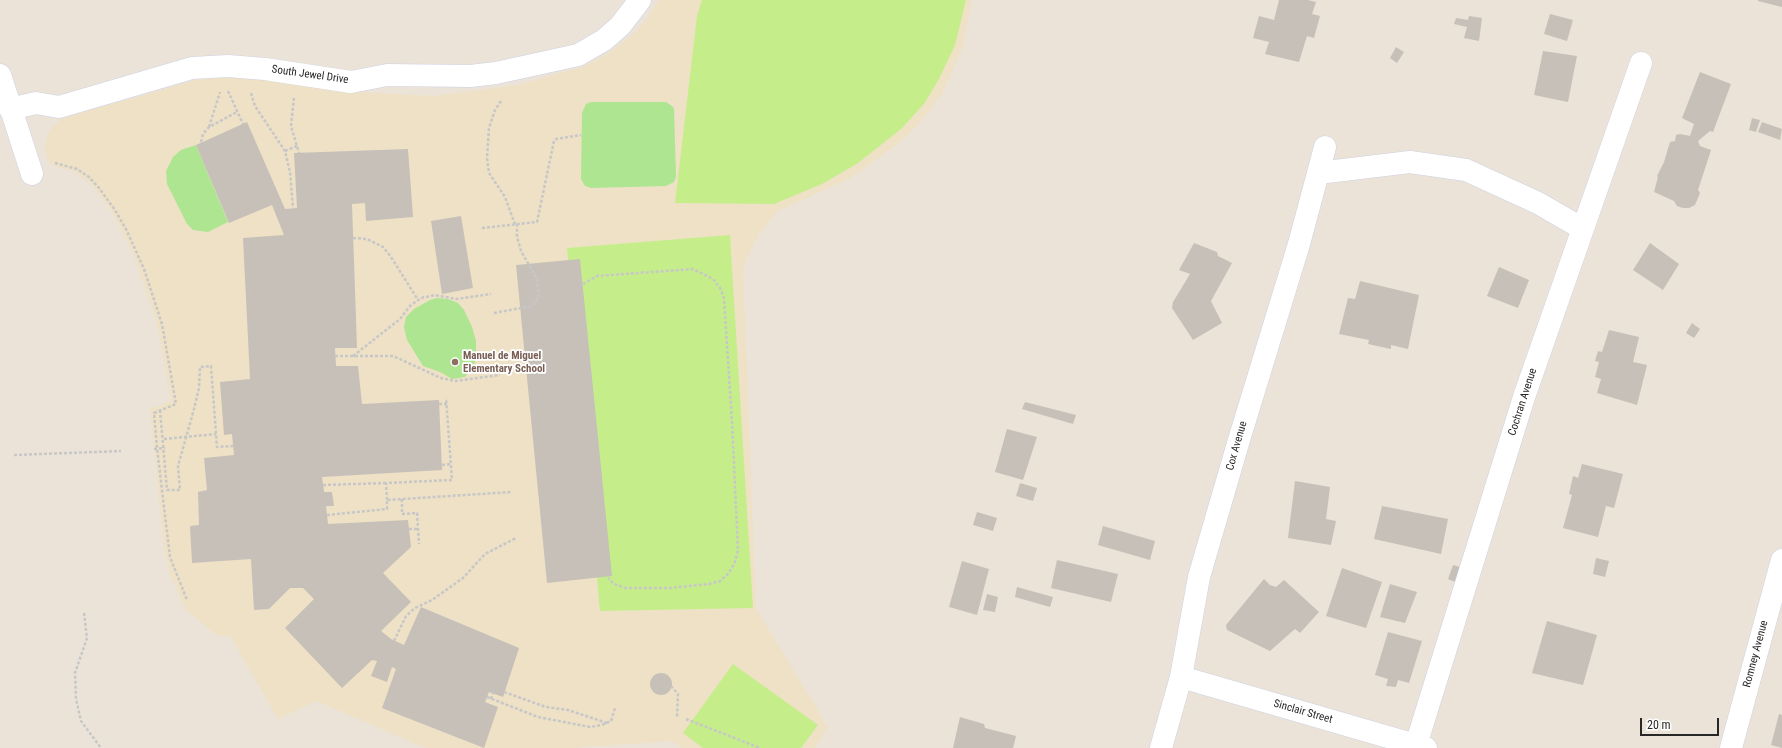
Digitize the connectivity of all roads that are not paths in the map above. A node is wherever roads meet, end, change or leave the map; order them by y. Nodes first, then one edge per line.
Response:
1 (640, 0) edge
2 (1641, 62) dead end
3 (0, 75) edge
4 (10, 109) junction
5 (1325, 147) dead end
6 (1318, 173) junction
7 (32, 174) dead end
8 (1583, 229) junction
9 (1782, 560) edge
10 (1180, 677) junction
11 (1421, 747) edge
12 (1161, 748) edge
13 (1730, 748) edge

1 - 4 street, South Jewel Drive
2 - 8 street, Cochran Avenue
3 - 4 street
4 - 7 street
5 - 6 street, Cox Avenue
6 - 8 street
6 - 10 street, Cox Avenue
8 - 11 street, Cochran Avenue
9 - 13 street, Romney Avenue
10 - 11 street, Sinclair Street
10 - 12 street, Cox Avenue

